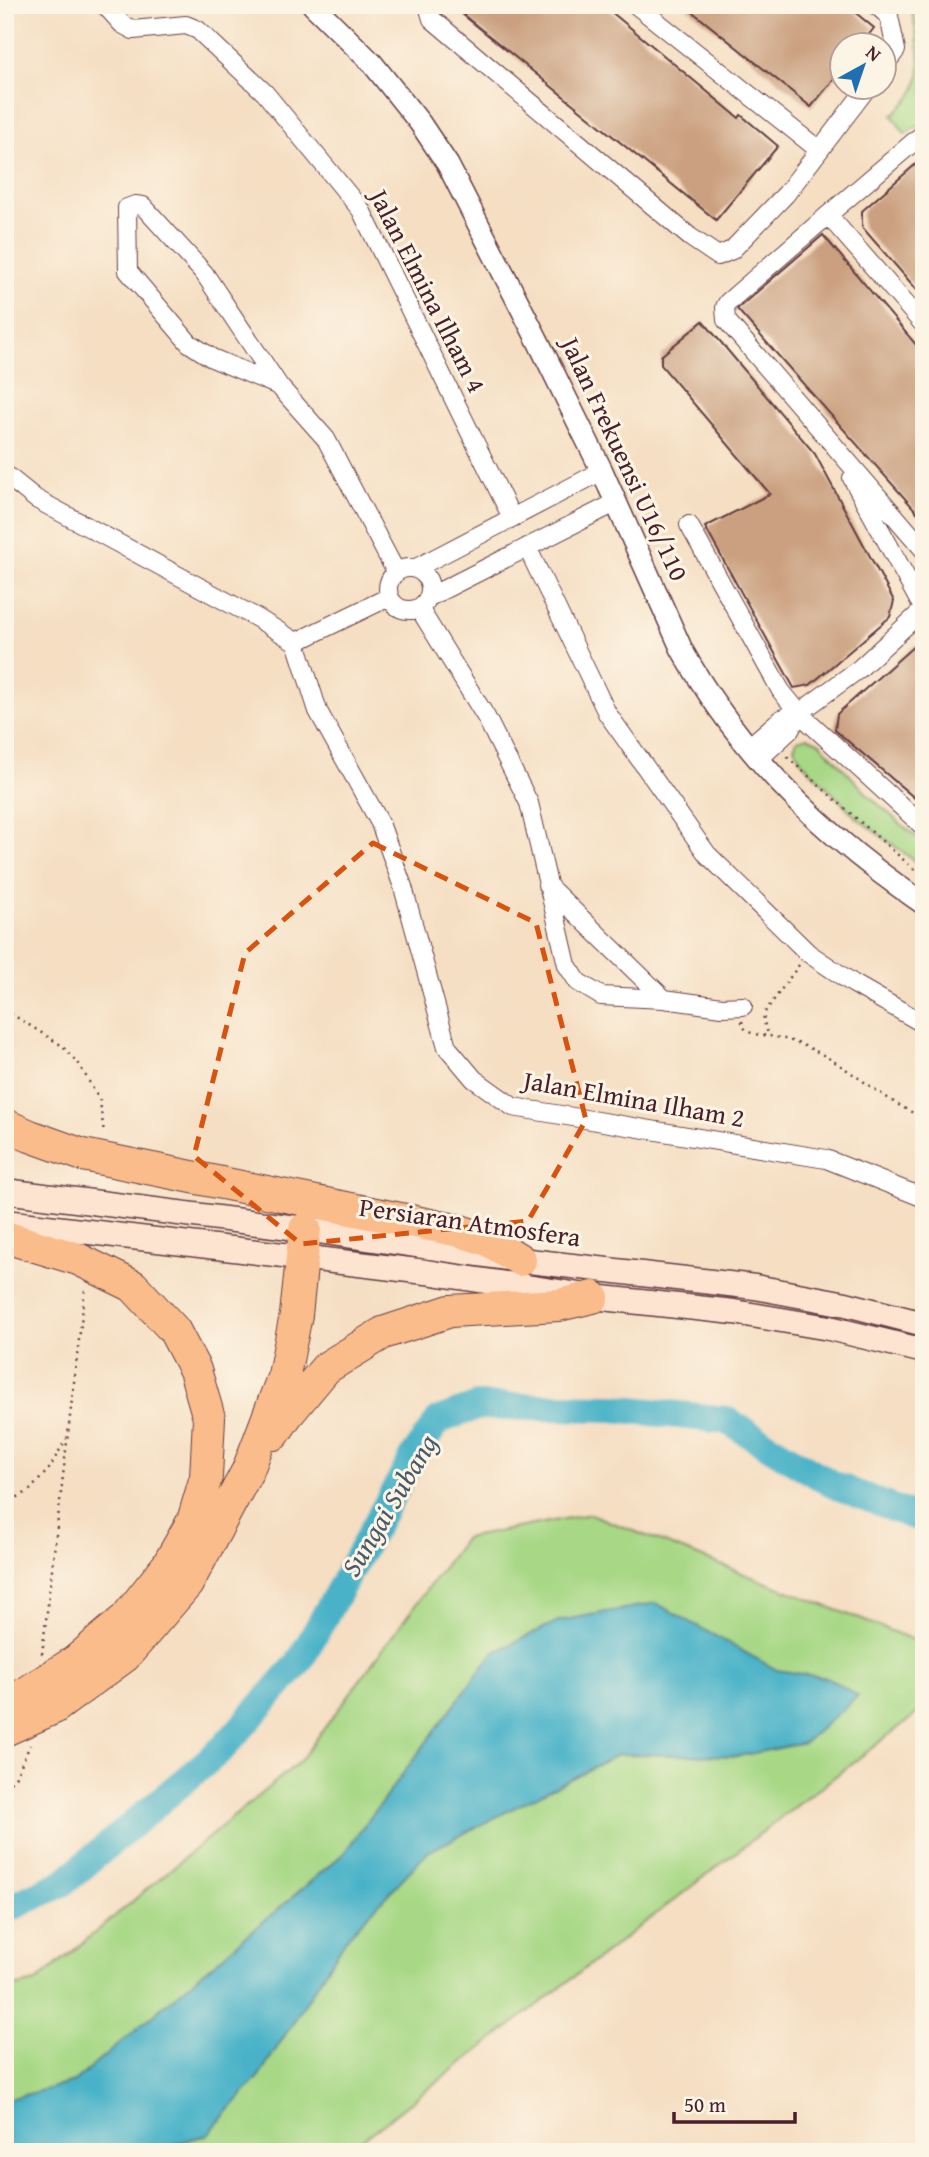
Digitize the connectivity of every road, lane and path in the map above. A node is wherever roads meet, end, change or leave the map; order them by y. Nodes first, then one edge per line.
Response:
1 (105, 5) edge
2 (313, 5) edge
3 (428, 5) edge
4 (636, 5) edge
5 (876, 5) edge
6 (892, 32) edge
7 (856, 102) edge
8 (924, 133) edge
9 (818, 150) junction
10 (828, 215) junction
11 (924, 325) edge
12 (279, 386) junction
13 (834, 446) junction
14 (602, 471) junction
15 (5, 474) edge
16 (615, 503) junction
17 (512, 517) junction
18 (689, 525) dead end
19 (527, 547) junction
20 (924, 550) edge
21 (416, 568) junction
22 (396, 572) junction
23 (389, 597) junction
24 (424, 603) junction
25 (924, 610) edge
26 (296, 642) junction
27 (799, 713) junction
28 (776, 743) junction
29 (754, 753) junction
30 (924, 827) edge
31 (924, 878) edge
32 (547, 884) junction
33 (924, 904) edge
34 (808, 953) junction
35 (664, 999) junction
36 (743, 1006) joint
37 (5, 1010) edge
38 (924, 1024) edge
39 (769, 1036) junction
40 (924, 1118) edge
41 (5, 1125) edge
42 (105, 1138) dead end
43 (5, 1191) edge
44 (924, 1199) edge
45 (5, 1222) edge
46 (5, 1237) edge
47 (304, 1244) junction
48 (520, 1260) junction
49 (85, 1285) dead end
50 (593, 1297) junction
51 (924, 1324) edge
52 (924, 1351) edge
53 (68, 1436) junction
54 (248, 1471) junction
55 (5, 1504) edge
56 (41, 1665) dead end
57 (5, 1702) edge
58 (18, 1736) edge
59 (5, 1787) edge

1 - 17 street, Jalan Elmina Ilham 4
2 - 14 street, Jalan Frekuensi U16/110
3 - 9 street
4 - 9 street
5 - 6 street
7 - 9 street
8 - 10 street
10 - 11 street
10 - 13 street
12 - 12 street
12 - 22 street
13 - 20 street
13 - 25 street
14 - 16 street, Jalan Frekuensi U16/110
14 - 17 street
15 - 26 street
16 - 19 street
16 - 29 street, Jalan Frekuensi U16/110
17 - 21 street
18 - 27 street
19 - 24 street
19 - 34 street
21 - 22 street
21 - 24 street
22 - 23 street
23 - 24 street
23 - 26 street
24 - 32 street
25 - 27 street
26 - 44 street, Jalan Elmina Ilham 2
27 - 28 street
27 - 29 street
27 - 30 street
28 - 29 street
28 - 31 path
29 - 33 street, Jalan Frekuensi U16/110
32 - 35 street
32 - 35 street
34 - 38 street
34 - 39 path
35 - 36 street
36 - 39 path
37 - 42 path
39 - 40 path
41 - 48 highway
43 - 47 main road, Persiaran Atmosfera
45 - 47 main road, Persiaran Atmosfera
46 - 57 highway
47 - 48 main road, Persiaran Atmosfera
47 - 50 main road, Persiaran Atmosfera
47 - 54 highway
48 - 51 main road, Persiaran Atmosfera
49 - 53 path
50 - 52 main road, Persiaran Atmosfera
50 - 54 highway
53 - 55 path
53 - 56 path
54 - 58 highway
58 - 59 path

